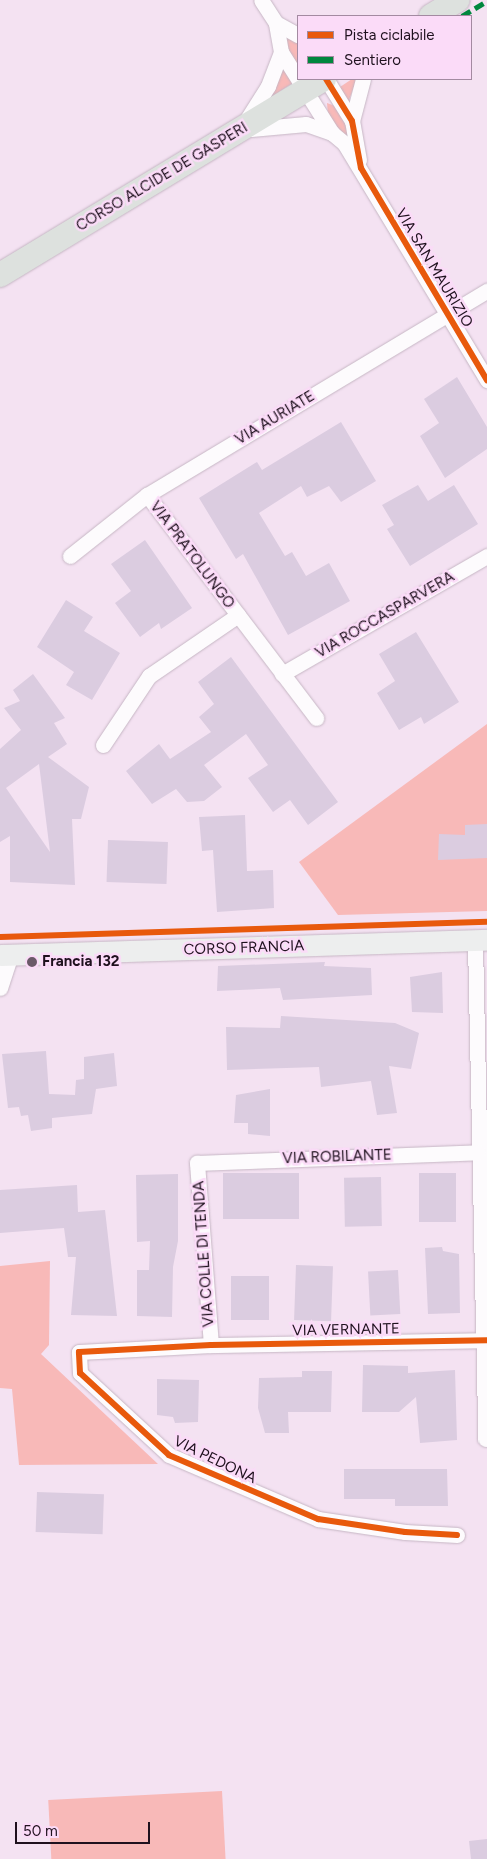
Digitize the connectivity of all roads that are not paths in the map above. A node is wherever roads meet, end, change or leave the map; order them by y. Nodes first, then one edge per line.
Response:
1 (261, 0) edge
2 (458, 0) edge
3 (433, 15) edge
4 (276, 23) junction
5 (297, 34) edge
6 (281, 52) junction
7 (297, 65) edge
8 (363, 80) edge
9 (319, 83) edge
10 (352, 121) junction
11 (239, 131) junction
12 (332, 133) junction
13 (361, 168) junction
14 (0, 275) edge
15 (487, 291) edge
16 (448, 315) junction
17 (487, 380) edge
18 (147, 495) junction
19 (70, 556) dead end
20 (487, 556) edge
21 (238, 615) junction
22 (282, 674) junction
23 (316, 718) dead end
24 (103, 745) dead end
25 (481, 941) edge
26 (5, 955) edge
27 (0, 988) edge
28 (478, 1152) junction
29 (198, 1163) joint
30 (484, 1340) edge
31 (211, 1345) junction
32 (485, 1439) dead end
33 (457, 1535) dead end

1 - 4 street
2 - 3 main road
4 - 5 street
4 - 6 street
6 - 7 street
6 - 11 street
8 - 10 street
9 - 10 street
9 - 11 main road, CORSO ALCIDE DE GASPERI
9 - 12 street
10 - 13 street
11 - 12 street
11 - 14 main road, CORSO ALCIDE DE GASPERI
12 - 13 street
13 - 16 street, VIA SAN MAURIZIO
15 - 16 street, VIA AURIATE
16 - 17 street, VIA SAN MAURIZIO
16 - 18 street, VIA AURIATE
18 - 19 street, VIA AURIATE
18 - 21 street, VIA PRATOLUNGO
20 - 22 street, VIA ROCCASPARVERA
21 - 22 street, VIA PRATOLUNGO
21 - 24 street, VIA PRATOLUNGO
22 - 23 street, VIA PRATOLUNGO
25 - 26 main road, CORSO FRANCIA
25 - 28 street
26 - 27 street
28 - 29 street, VIA ROBILANTE
28 - 30 street
29 - 31 street, VIA COLLE DI TENDA
30 - 31 street, VIA VERNANTE
30 - 32 street
31 - 33 street, VIA PEDONA

